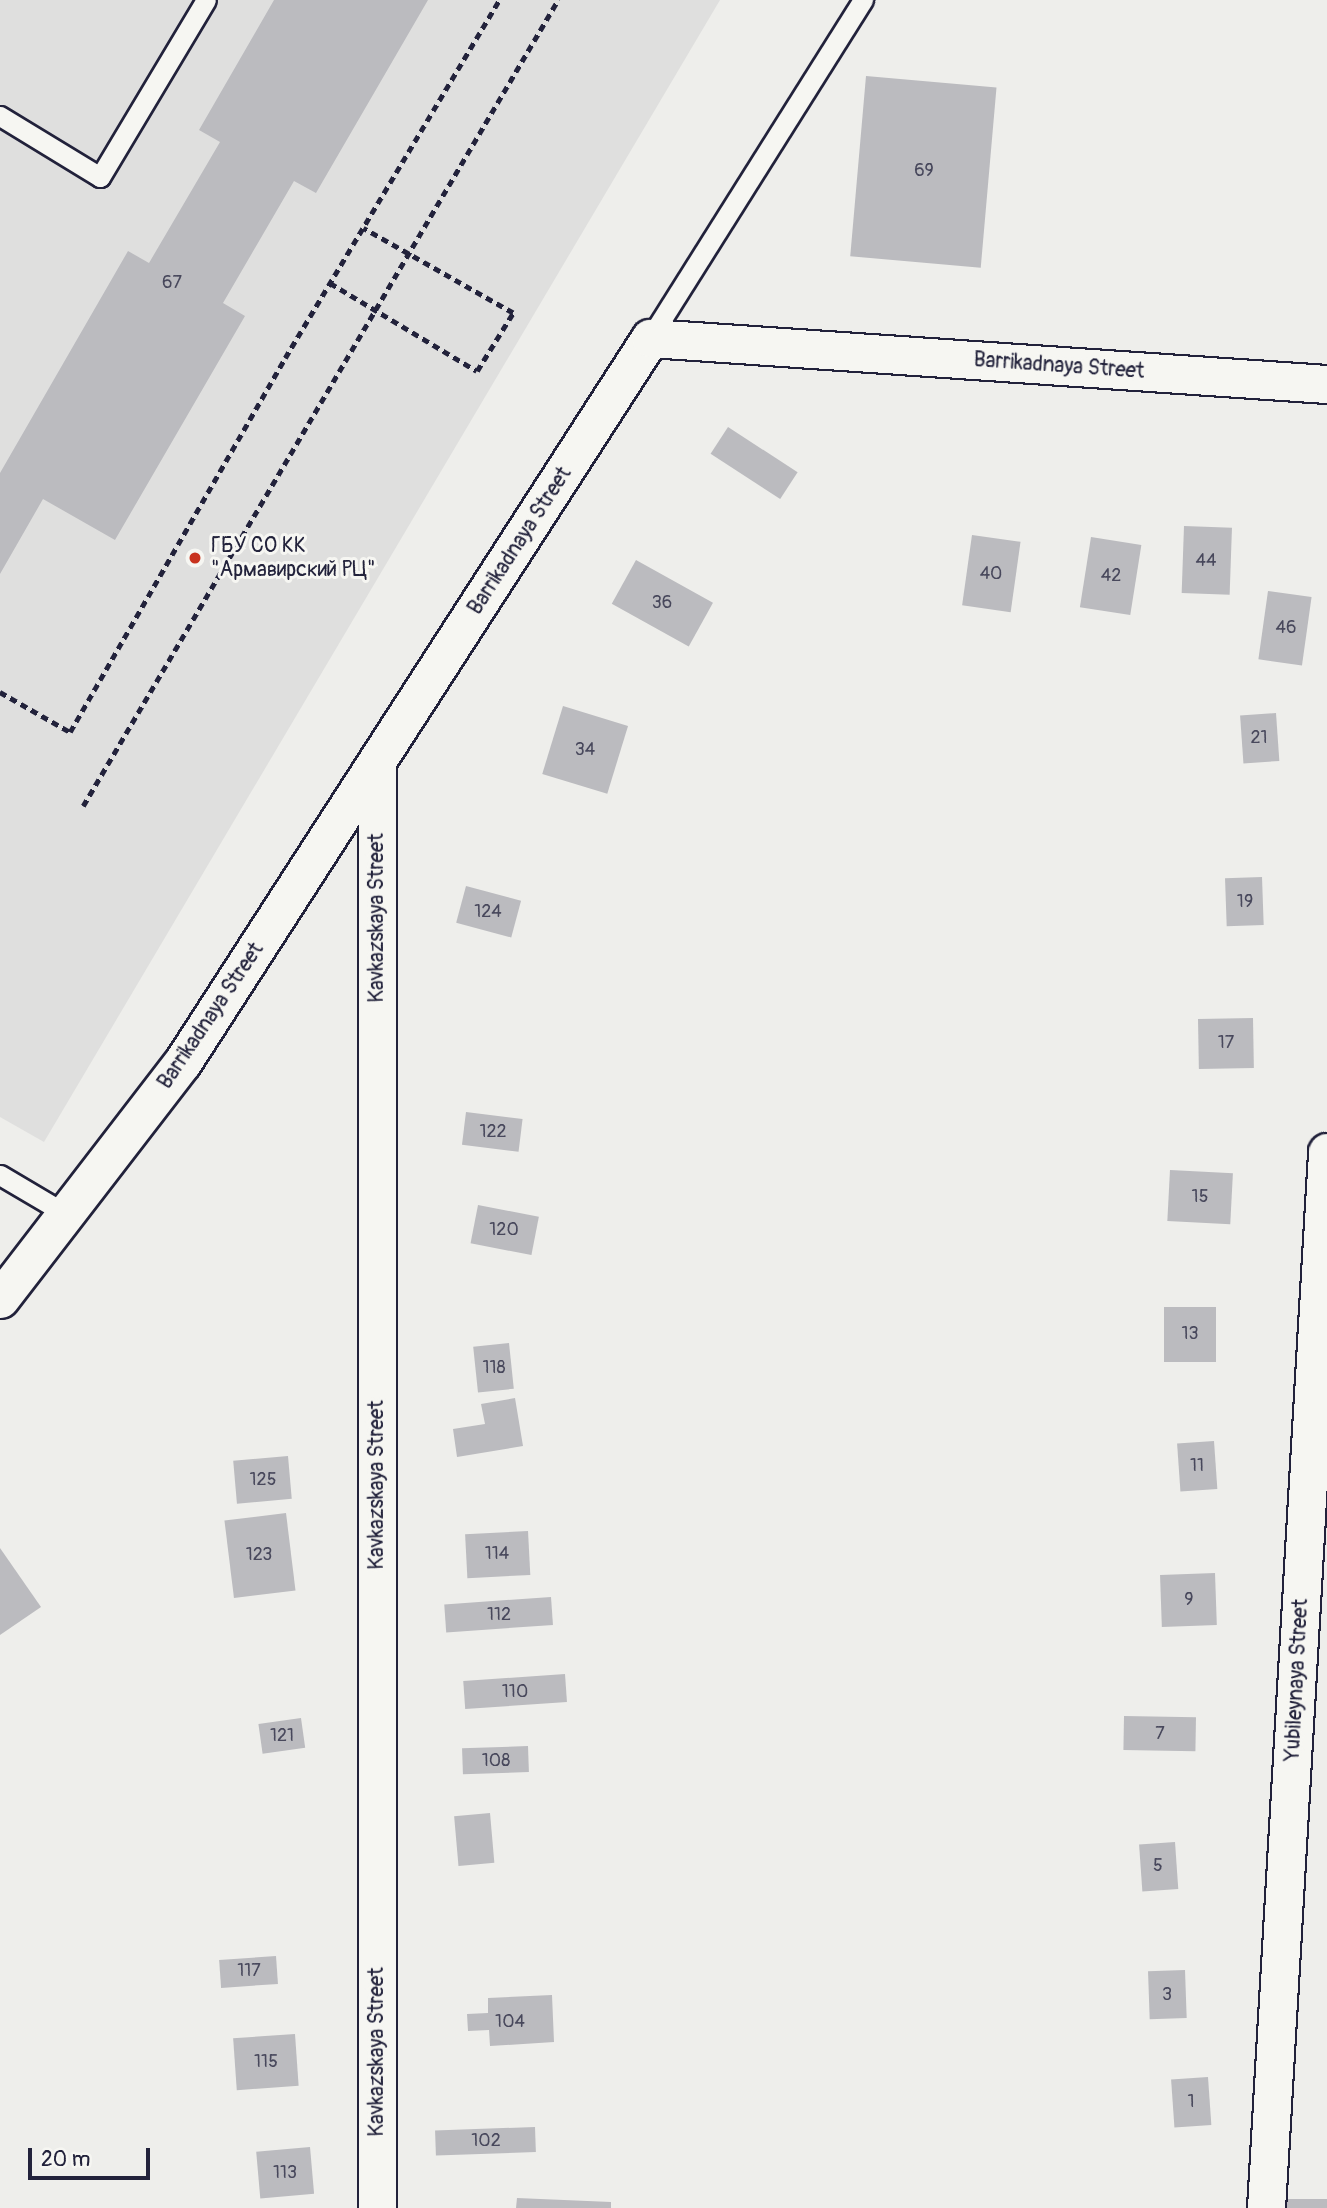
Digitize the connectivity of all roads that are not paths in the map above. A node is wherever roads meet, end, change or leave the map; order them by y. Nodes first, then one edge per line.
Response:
1 (206, 0) edge
2 (863, 0) edge
3 (0, 116) edge
4 (650, 338) junction
5 (1327, 384) edge
6 (377, 762) junction
7 (1327, 1152) edge
8 (0, 1175) edge
9 (66, 1214) junction
10 (0, 1299) edge
11 (377, 2208) edge
12 (1266, 2208) edge

1 - 3 lane
2 - 4 lane
4 - 5 street, Barrikadnaya Street
4 - 6 street, Barrikadnaya Street
6 - 9 street, Barrikadnaya Street
6 - 11 street, Kavkazskaya Street
7 - 12 street, Yubileynaya Street
8 - 9 lane
9 - 10 street, Barrikadnaya Street

